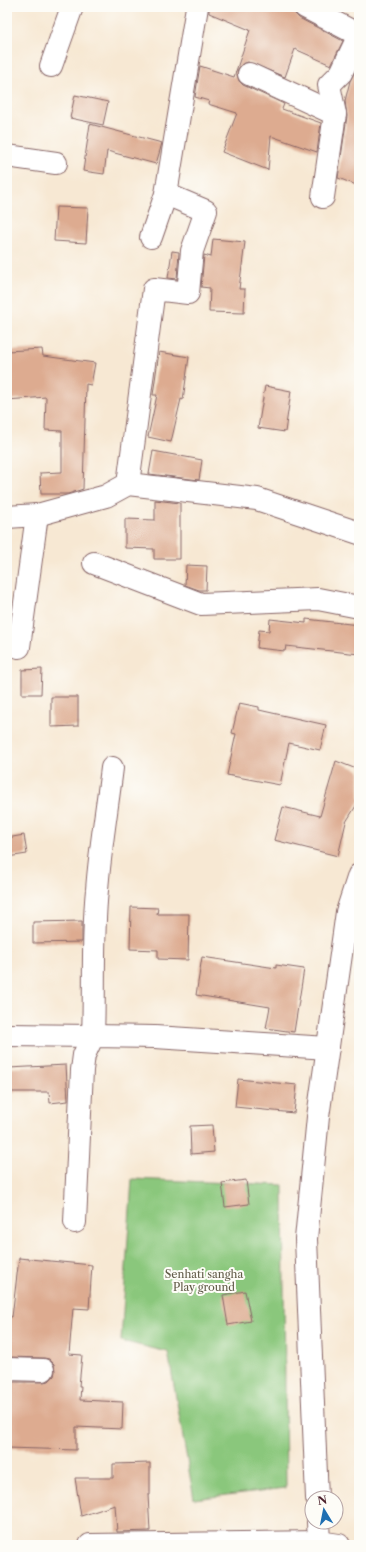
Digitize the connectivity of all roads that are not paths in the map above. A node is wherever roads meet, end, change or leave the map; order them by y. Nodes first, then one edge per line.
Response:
1 (72, 7) edge
2 (197, 7) edge
3 (305, 7) edge
4 (359, 35) edge
5 (51, 66) dead end
6 (249, 74) dead end
7 (335, 114) junction
8 (7, 156) edge
9 (56, 163) dead end
10 (166, 194) junction
11 (323, 197) dead end
12 (151, 237) dead end
13 (128, 484) junction
14 (36, 515) junction
15 (7, 517) edge
16 (359, 533) edge
17 (94, 563) dead end
18 (359, 607) edge
19 (19, 647) dead end
20 (112, 768) dead end
21 (359, 875) edge
22 (7, 1035) edge
23 (93, 1036) junction
24 (328, 1048) junction
25 (75, 1222) dead end
26 (7, 1369) edge
27 (43, 1370) dead end
28 (317, 1490) edge
29 (325, 1536) edge
30 (169, 1544) edge
31 (90, 1545) edge

1 - 5 street
2 - 10 street
3 - 4 street
4 - 7 street
6 - 7 street
7 - 11 street
8 - 9 street
10 - 12 street
10 - 13 street
13 - 14 street
13 - 16 street
14 - 15 street
14 - 19 street
17 - 18 street
20 - 23 street
21 - 24 street
22 - 23 street
23 - 24 street
23 - 25 street
24 - 28 street
26 - 27 street
29 - 30 street
30 - 31 street

